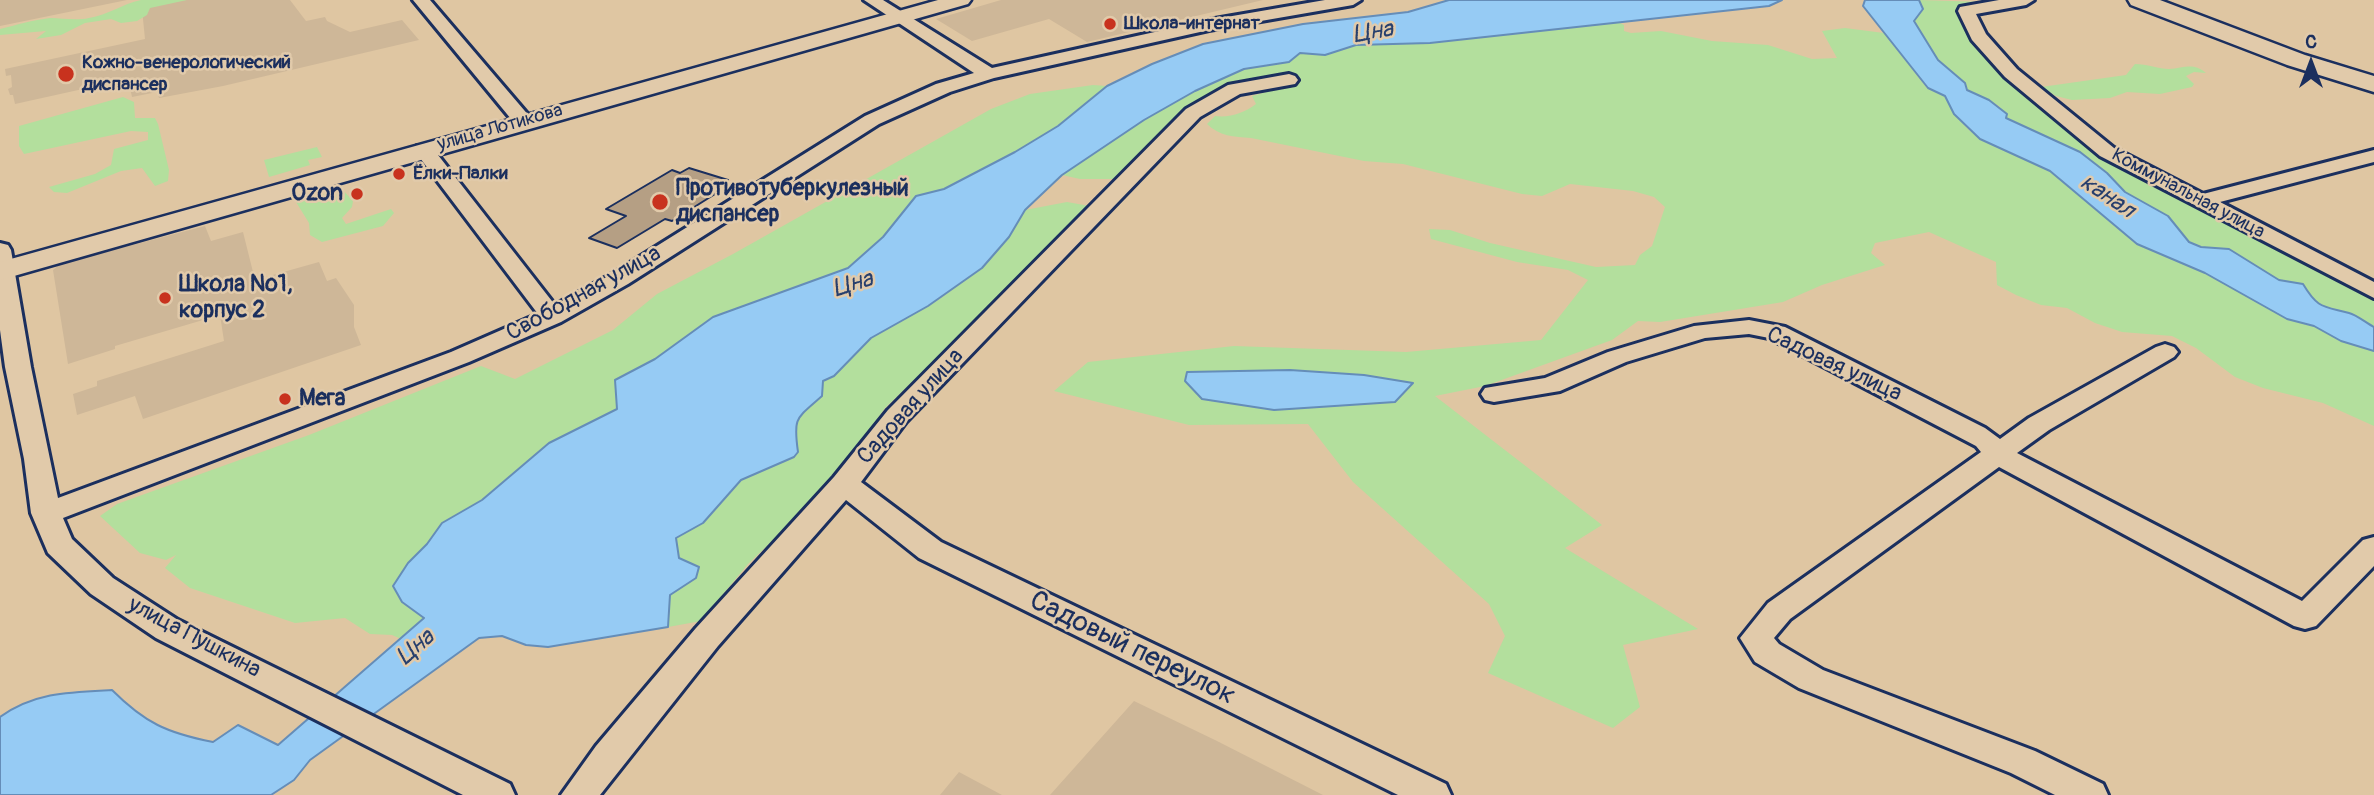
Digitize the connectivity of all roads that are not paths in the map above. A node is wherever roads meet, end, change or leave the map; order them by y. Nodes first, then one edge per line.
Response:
1 (421, 0) edge
2 (872, 0) edge
3 (961, 0) edge
4 (1353, 0) edge
5 (2026, 0) edge
6 (2139, 0) edge
7 (1316, 3) edge
8 (899, 17) junction
9 (989, 74) junction
10 (1289, 80) dead end
11 (2374, 83) edge
12 (523, 121) junction
13 (424, 150) junction
14 (2374, 156) edge
15 (2199, 201) junction
16 (1, 263) edge
17 (2374, 291) edge
18 (552, 317) junction
19 (2165, 352) dead end
20 (1494, 394) dead end
21 (2000, 455) junction
22 (844, 484) junction
23 (46, 513) junction
24 (2374, 548) edge
25 (497, 795) edge
26 (579, 795) edge
27 (1433, 795) edge
28 (2090, 795) edge

1 - 12 street
2 - 8 street
3 - 8 street, улица Лотикова
4 - 7 street, Свободная улица
5 - 15 street, Коммунальная улица
6 - 11 main road
7 - 9 street, Свободная улица
8 - 9 street
8 - 12 street, улица Лотикова
9 - 18 street, Свободная улица
10 - 22 street, Садовая улица
12 - 13 street, улица Лотикова
13 - 16 street, улица Лотикова
13 - 18 street
14 - 15 street
15 - 17 street, Коммунальная улица
16 - 23 street, улица Пушкина
18 - 23 street, Свободная улица
19 - 21 street
20 - 21 street, Садовая улица
21 - 24 street, Садовая улица
21 - 28 street
22 - 26 street, Садовая улица
22 - 27 street, Садовый переулок
23 - 25 street, улица Пушкина

